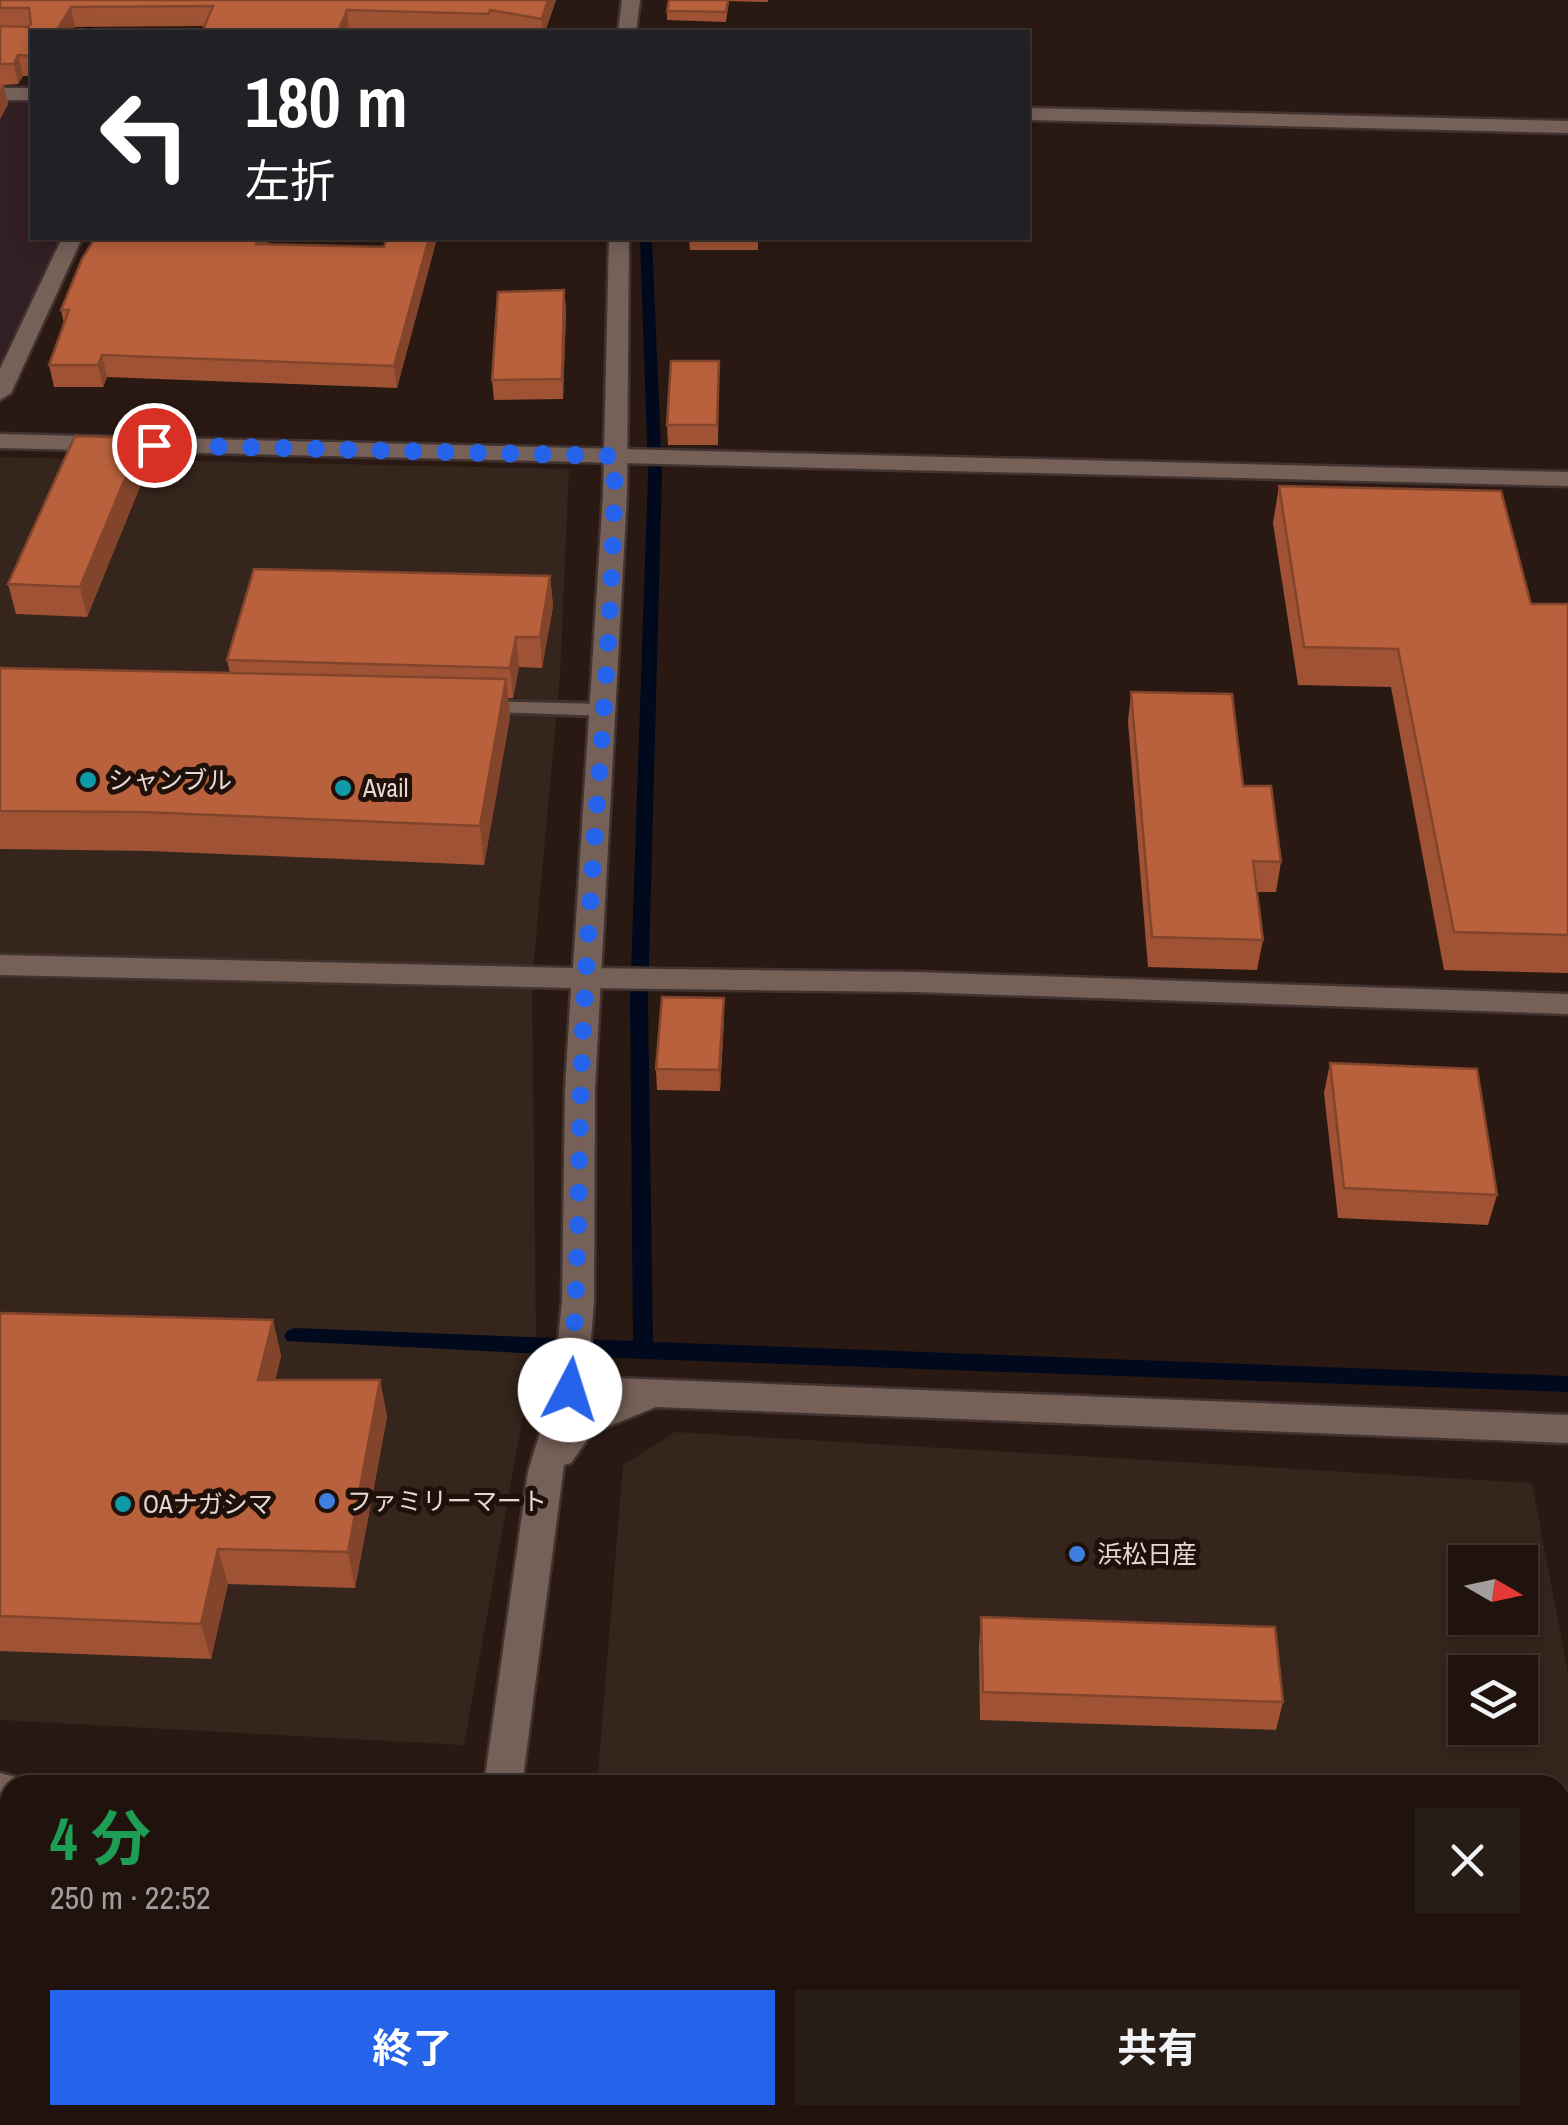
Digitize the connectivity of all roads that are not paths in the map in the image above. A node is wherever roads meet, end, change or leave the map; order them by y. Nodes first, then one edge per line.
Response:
1 (630, 0) edge
2 (627, 30) edge
3 (0, 94) edge
4 (30, 94) edge
5 (1030, 114) edge
6 (1568, 126) edge
7 (71, 240) edge
8 (620, 240) edge
9 (0, 393) edge
10 (0, 441) edge
11 (615, 456) junction
12 (1568, 479) edge
13 (453, 706) edge
14 (605, 710) junction
15 (0, 965) edge
16 (586, 978) junction
17 (1568, 1004) edge
18 (570, 1390) junction
19 (650, 1396) junction
20 (1568, 1430) edge
21 (545, 1472) junction
22 (504, 1775) edge

1 - 2 street
3 - 4 street
5 - 6 street
7 - 9 street
8 - 11 street
10 - 11 street
11 - 12 street
11 - 14 street
13 - 14 lane
14 - 16 street
15 - 16 street
16 - 17 street
16 - 18 street
18 - 19 street
18 - 21 street
19 - 20 street
19 - 21 street
21 - 22 street

